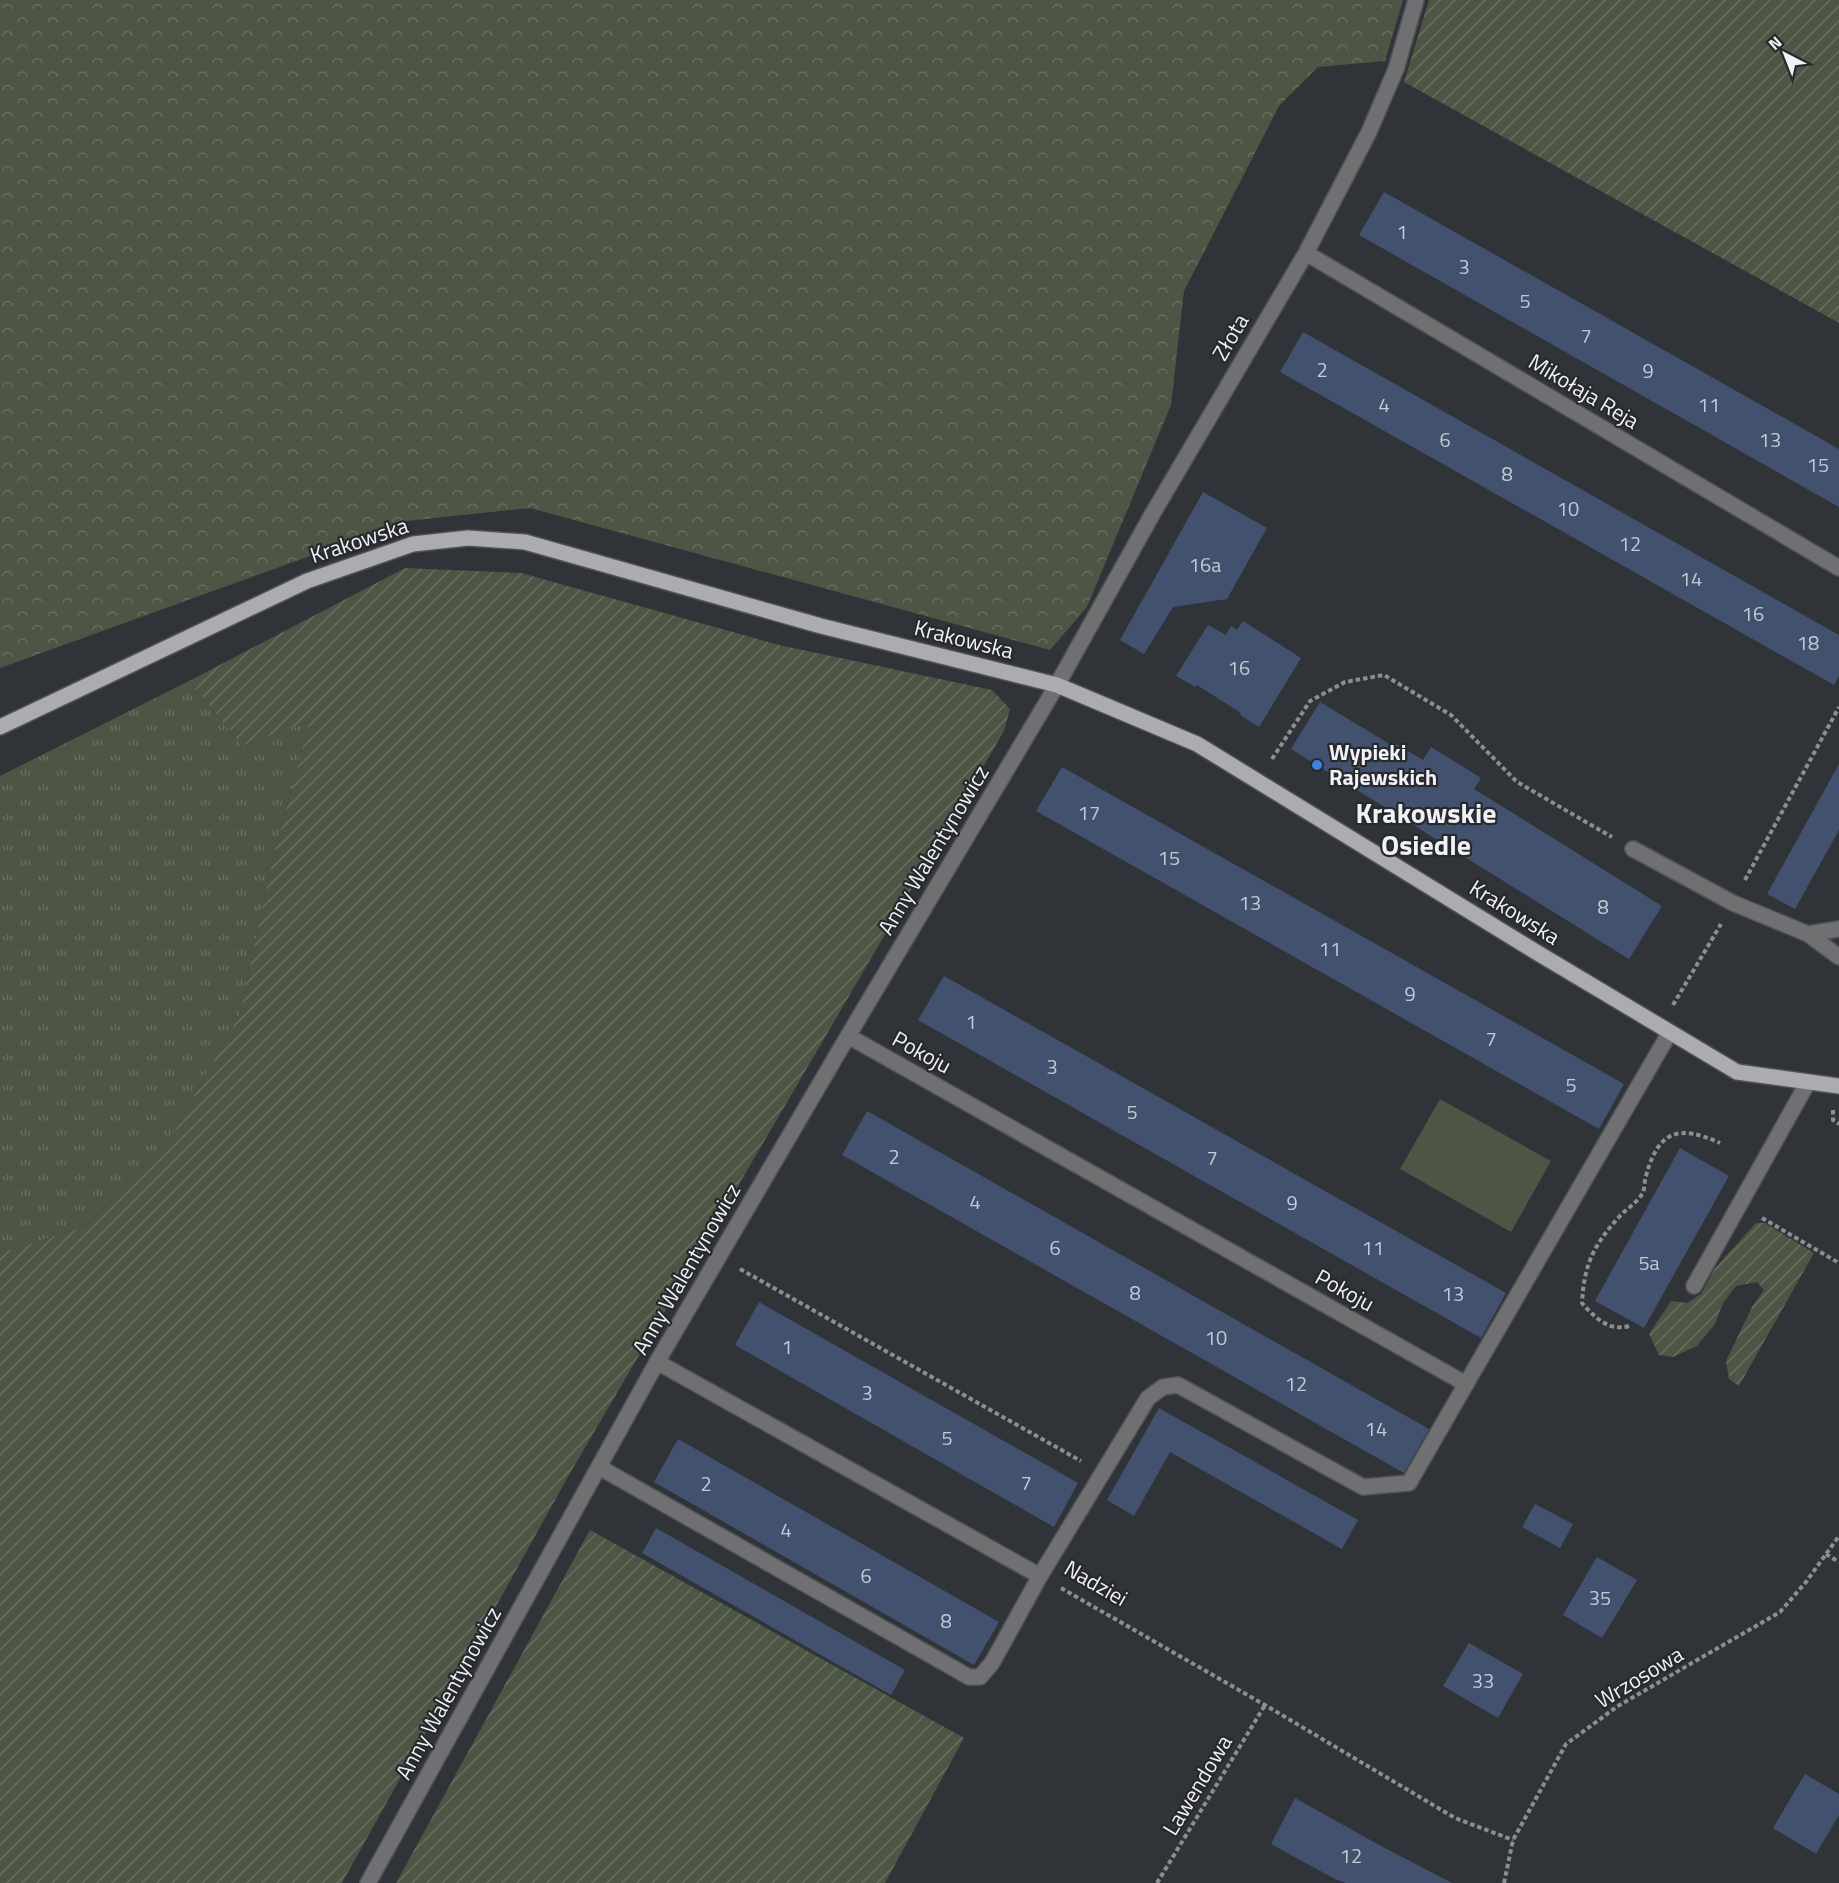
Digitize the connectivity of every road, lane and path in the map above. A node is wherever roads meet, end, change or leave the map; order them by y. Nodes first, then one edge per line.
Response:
1 (1416, 0) edge
2 (1306, 253) junction
3 (1839, 568) edge
4 (1057, 686) junction
5 (1839, 707) edge
6 (0, 725) edge
7 (1258, 781) junction
8 (1633, 849) joint
9 (1732, 903) junction
10 (1839, 929) edge
11 (1808, 934) junction
12 (1839, 957) edge
13 (1665, 1029) junction
14 (848, 1036) junction
15 (1808, 1082) junction
16 (1839, 1086) edge
17 (1720, 1143) dead end
18 (1723, 1234) junction
19 (719, 1257) junction
20 (1839, 1263) edge
21 (1694, 1286) dead end
22 (1629, 1326) dead end
23 (657, 1362) junction
24 (1466, 1384) junction
25 (599, 1467) junction
26 (1102, 1473) junction
27 (1839, 1536) edge
28 (1826, 1554) junction
29 (1839, 1562) edge
30 (1040, 1576) junction
31 (1265, 1705) junction
32 (1513, 1840) junction
33 (368, 1883) edge
34 (1157, 1883) edge
35 (1504, 1883) edge

1 - 2 street, Złota
2 - 3 street, Mikołaja Reja
2 - 4 street, Złota
4 - 6 main road, Krakowska
4 - 7 main road, Krakowska
4 - 14 street, Anny Walentynowicz
5 - 9 path
7 - 8 path
7 - 13 main road, Krakowska
8 - 9 street
9 - 11 street
9 - 13 path
10 - 11 street
11 - 12 street
13 - 15 main road, Krakowska
13 - 24 street
14 - 19 street, Anny Walentynowicz
14 - 24 street, Pokoju
15 - 16 main road, Krakowska
15 - 18 street
17 - 22 path
18 - 20 path
18 - 21 street
19 - 23 street, Anny Walentynowicz
19 - 26 path
23 - 25 street, Anny Walentynowicz
23 - 30 street, Nadziei
24 - 26 street
25 - 30 street
25 - 33 street, Anny Walentynowicz
26 - 30 street
27 - 28 path, Wrzosowa
28 - 29 path
28 - 32 path, Wrzosowa
30 - 31 path, Nadziei
31 - 32 path, Nadziei
31 - 34 path, Lawendowa
32 - 35 path, Wrzosowa

